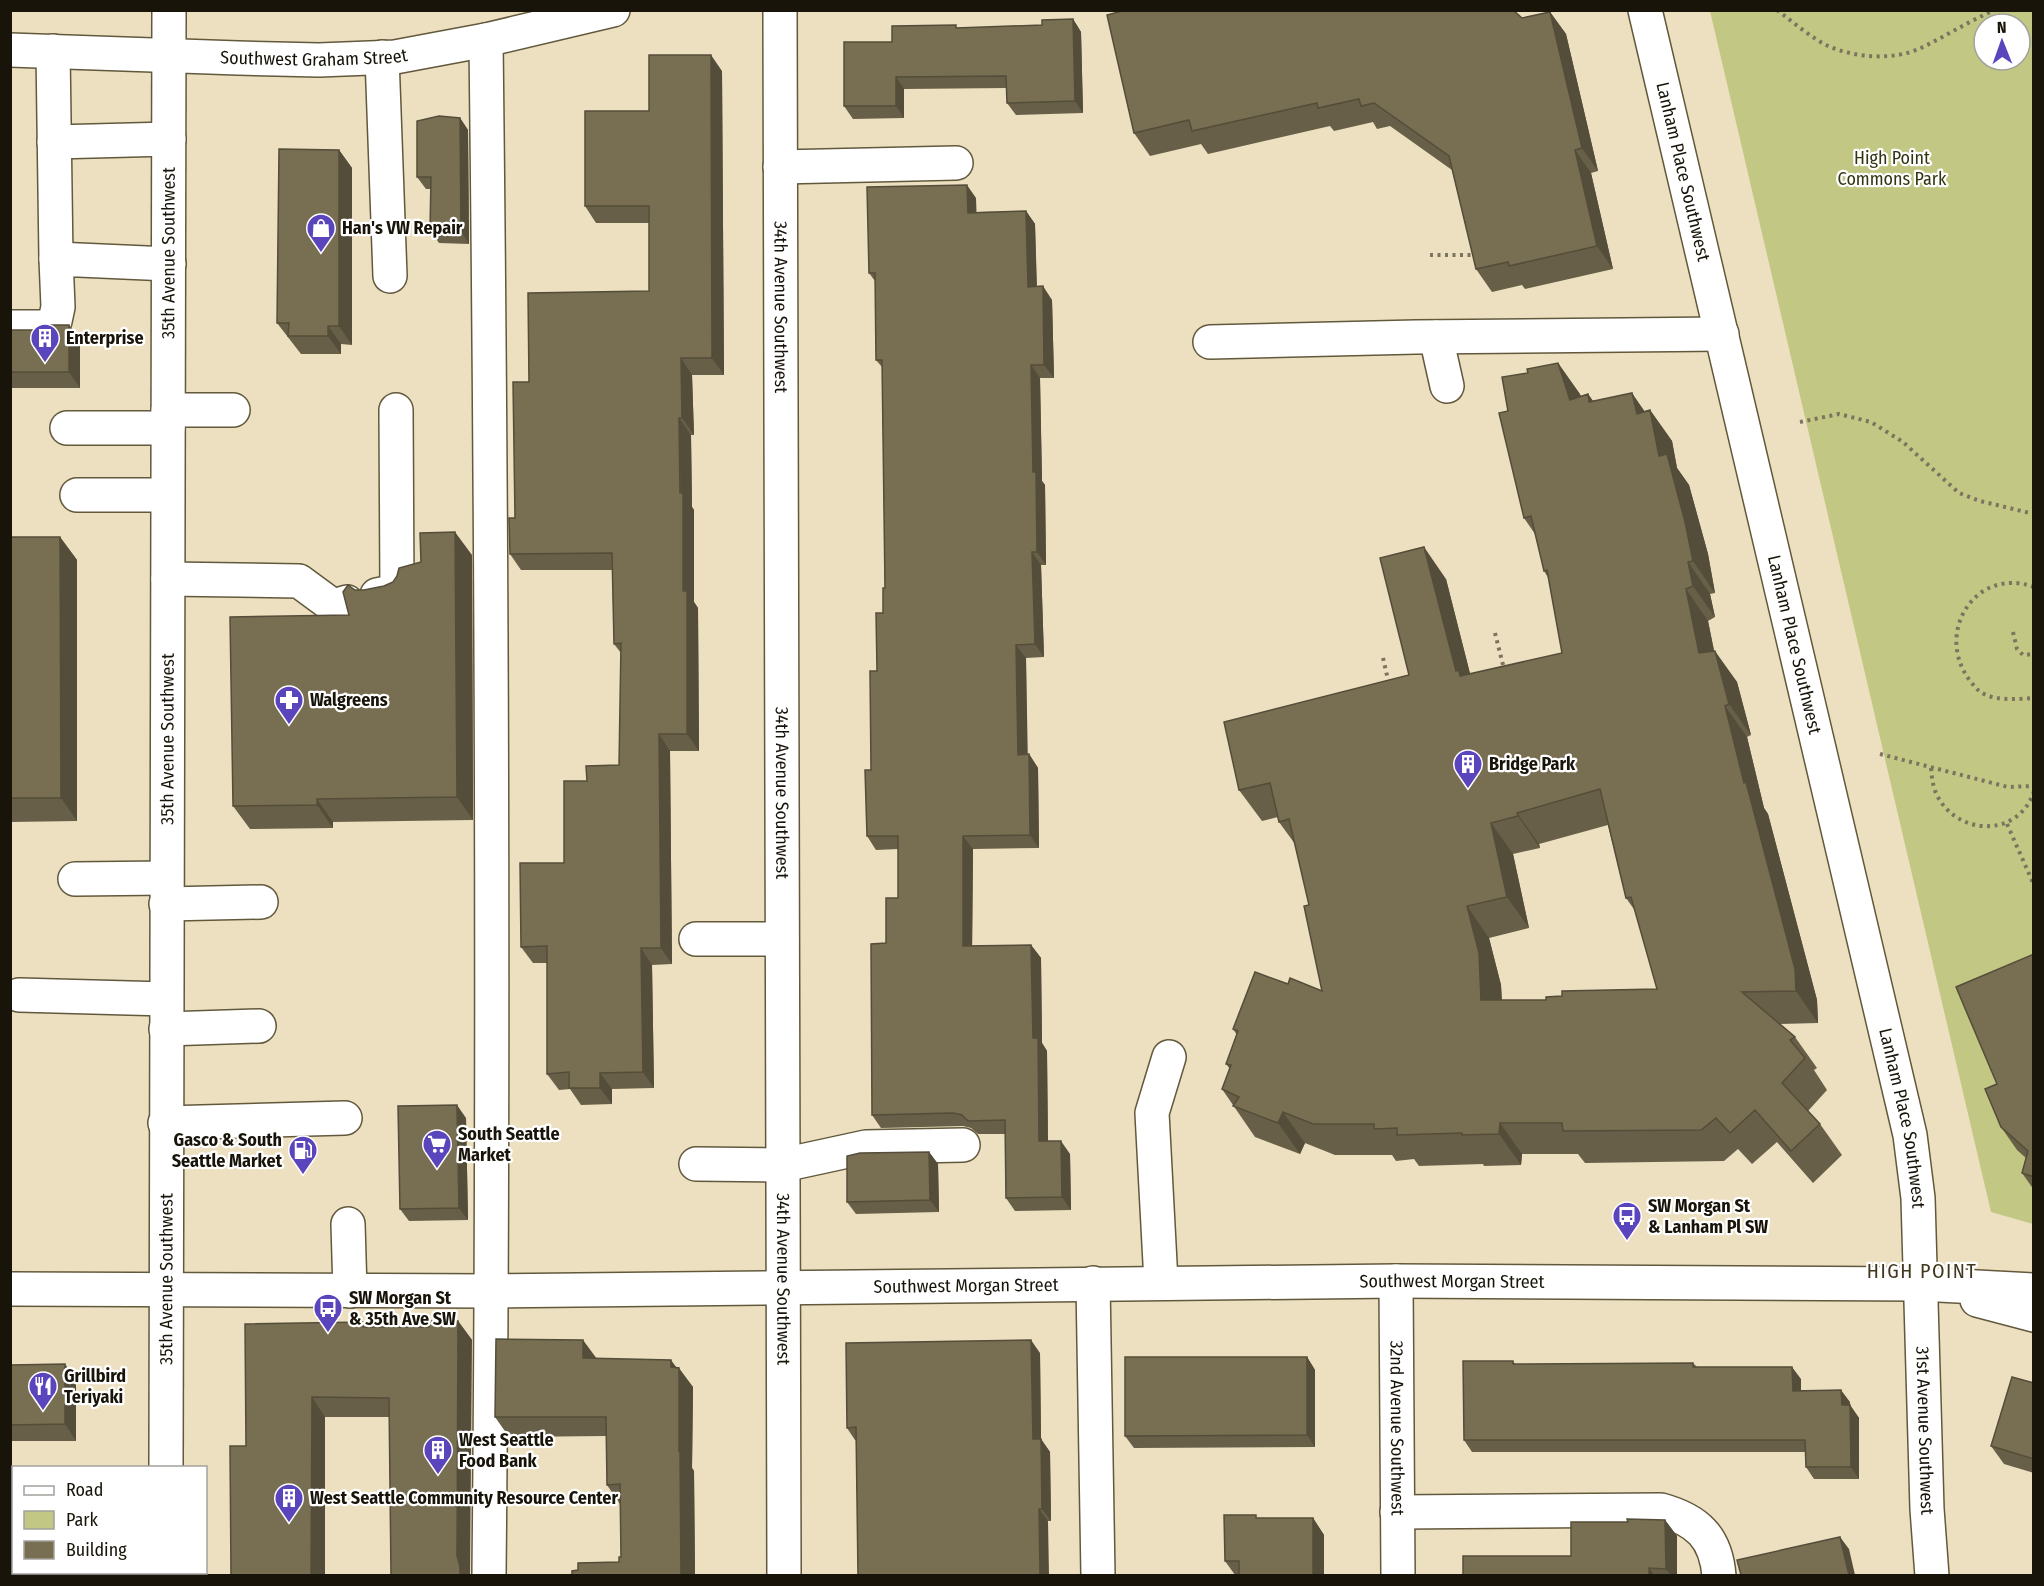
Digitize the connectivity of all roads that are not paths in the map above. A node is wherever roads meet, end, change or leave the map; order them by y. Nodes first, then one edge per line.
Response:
1 (170, 10) edge
2 (780, 10) edge
3 (1645, 10) edge
4 (609, 11) edge
5 (486, 40) junction
6 (10, 50) edge
7 (53, 51) junction
8 (169, 57) junction
9 (382, 57) junction
10 (169, 139) junction
11 (54, 142) junction
12 (956, 163) dead end
13 (780, 167) junction
14 (56, 259) junction
15 (169, 264) junction
16 (390, 276) dead end
17 (10, 327) edge
18 (1422, 328) junction
19 (1722, 334) junction
20 (1210, 342) dead end
21 (1447, 386) dead end
22 (234, 410) dead end
23 (396, 410) dead end
24 (168, 419) junction
25 (67, 428) dead end
26 (77, 495) dead end
27 (168, 495) junction
28 (168, 579) junction
29 (75, 879) dead end
30 (166, 891) junction
31 (261, 902) dead end
32 (696, 939) dead end
33 (782, 939) junction
34 (19, 995) dead end
35 (166, 1014) junction
36 (259, 1026) dead end
37 (1168, 1057) dead end
38 (345, 1118) dead end
39 (165, 1124) junction
40 (963, 1145) dead end
41 (696, 1164) dead end
42 (783, 1165) junction
43 (348, 1224) dead end
44 (1396, 1281) junction
45 (1161, 1282) junction
46 (1093, 1283) junction
47 (1920, 1284) junction
48 (783, 1287) junction
49 (10, 1289) edge
50 (2034, 1290) edge
51 (165, 1291) junction
52 (350, 1291) junction
53 (492, 1291) junction
54 (2034, 1315) edge
55 (166, 1466) edge
56 (1398, 1512) junction
57 (489, 1575) edge
58 (784, 1575) edge
59 (1098, 1575) edge
60 (1398, 1575) edge
61 (1719, 1575) edge
62 (1932, 1575) edge

1 - 8 street, 35th Avenue Southwest
2 - 13 street, 34th Avenue Southwest
3 - 19 street, Lanham Place Southwest
4 - 5 street, Southwest Graham Street
5 - 9 street, Southwest Graham Street
5 - 53 street
6 - 7 street, Southwest Graham Street
7 - 8 street, Southwest Graham Street
7 - 11 street
8 - 9 street, Southwest Graham Street
8 - 10 street, 35th Avenue Southwest
9 - 16 street
10 - 11 street
10 - 15 street, 35th Avenue Southwest
11 - 14 street
12 - 13 street
13 - 33 street, 34th Avenue Southwest
14 - 15 street
14 - 17 street
15 - 24 street, 35th Avenue Southwest
18 - 19 street
18 - 20 street
18 - 21 street
19 - 47 street, Lanham Place Southwest
22 - 24 street
23 - 28 street
24 - 25 street
24 - 27 street, 35th Avenue Southwest
26 - 27 street
27 - 28 street, 35th Avenue Southwest
28 - 30 street, 35th Avenue Southwest
29 - 30 street
30 - 31 street
30 - 35 street, 35th Avenue Southwest
32 - 33 street
33 - 42 street, 34th Avenue Southwest
34 - 35 street
35 - 36 street
35 - 39 street, 35th Avenue Southwest
37 - 45 street
38 - 39 street
39 - 51 street, 35th Avenue Southwest
40 - 42 street
41 - 42 street
42 - 48 street, 34th Avenue Southwest
43 - 52 street
44 - 45 street, Southwest Morgan Street
44 - 47 street, Southwest Morgan Street
44 - 56 street, 32nd Avenue Southwest
45 - 46 street, Southwest Morgan Street
46 - 48 street, Southwest Morgan Street
46 - 59 street
47 - 50 street
47 - 54 street
47 - 62 street, 31st Avenue Southwest
48 - 53 street, Southwest Morgan Street
48 - 58 street, 34th Avenue Southwest
49 - 51 street, Southwest Morgan Street
51 - 52 street, Southwest Morgan Street
51 - 55 street, 35th Avenue Southwest
52 - 53 street, Southwest Morgan Street
53 - 57 street
56 - 60 street, 32nd Avenue Southwest
56 - 61 street

